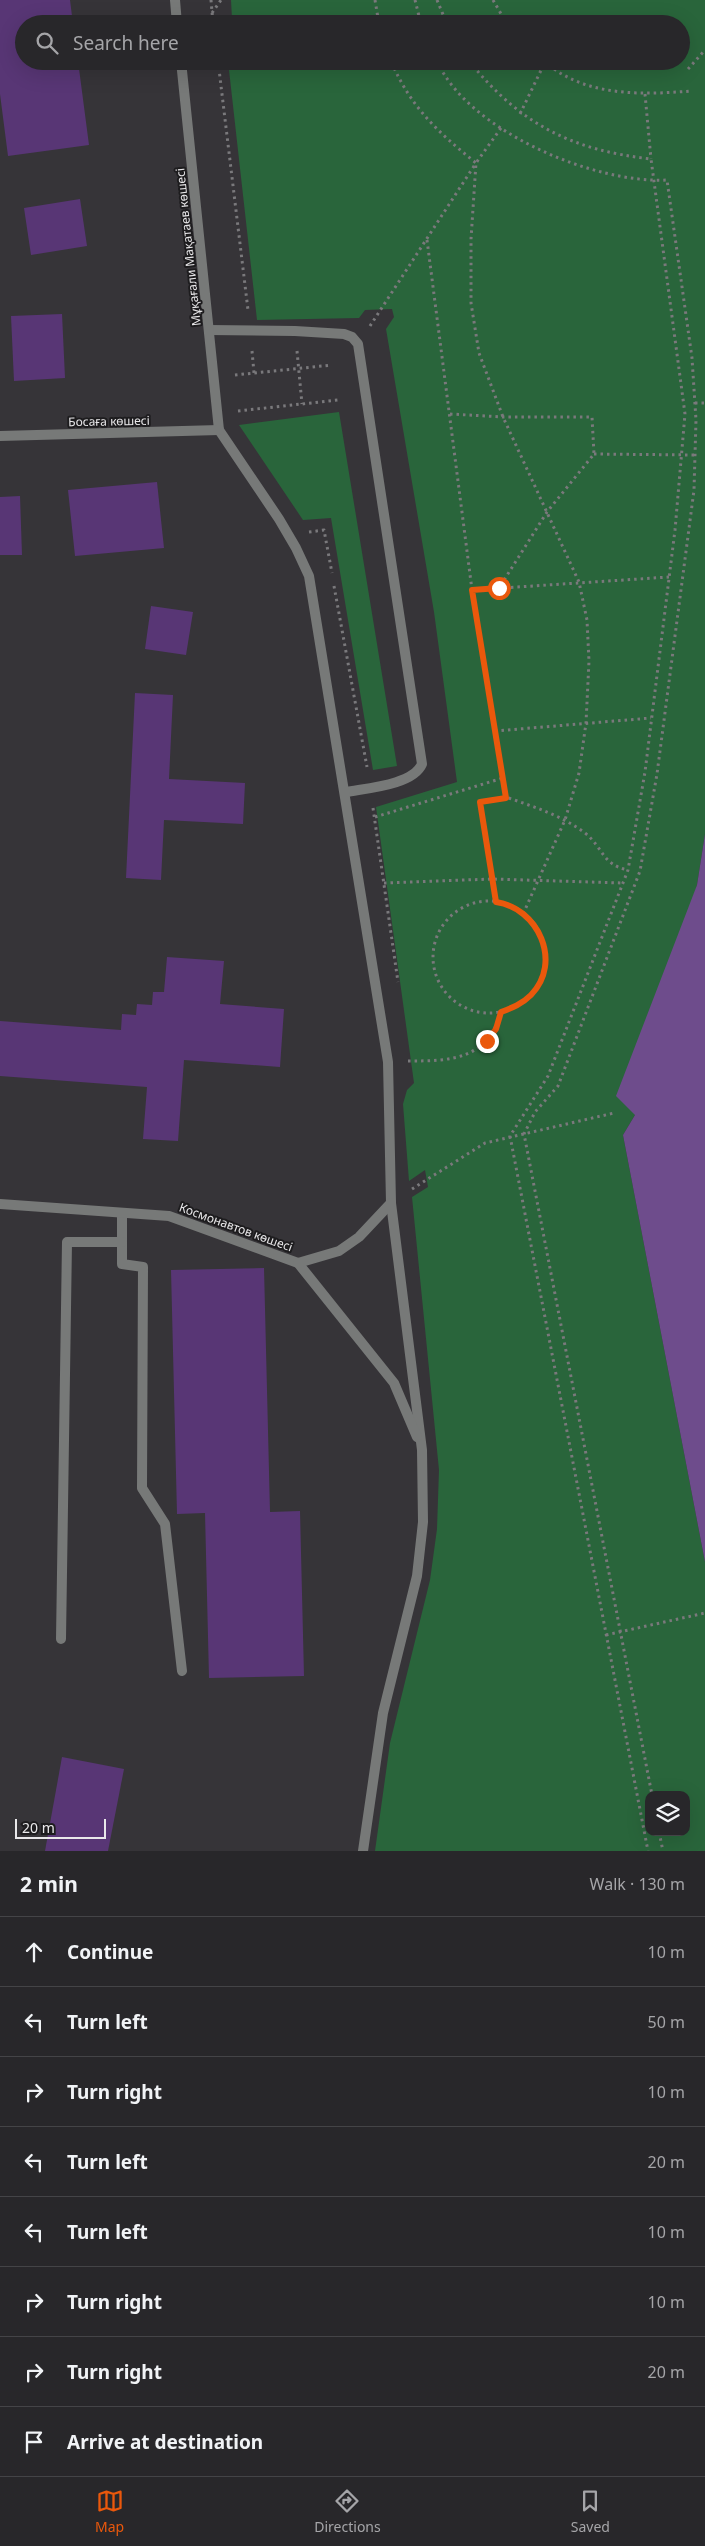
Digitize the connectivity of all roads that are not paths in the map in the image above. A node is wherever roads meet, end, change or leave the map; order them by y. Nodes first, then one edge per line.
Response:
1 (175, 0) edge
2 (176, 15) edge
3 (182, 70) edge
4 (209, 330) junction
5 (220, 430) junction
6 (0, 436) edge
7 (346, 792) junction
8 (391, 1203) junction
9 (0, 1204) edge
10 (122, 1213) junction
11 (122, 1242) junction
12 (298, 1263) junction
13 (422, 1450) junction
14 (61, 1639) dead end
15 (182, 1671) dead end
16 (363, 1851) edge

1 - 2 street
3 - 4 street, Мұқағали Мақатаев көшесі
4 - 5 street, Мұқағали Мақатаев көшесі
4 - 7 street
5 - 6 street, Босаға көшесі
5 - 7 street
7 - 8 street
8 - 12 street
8 - 13 street
9 - 10 street, Космонавтов көшесі
10 - 11 street
10 - 12 street, Космонавтов көшесі
11 - 14 street
11 - 15 street
12 - 13 street, Космонавтов көшесі
13 - 16 street

